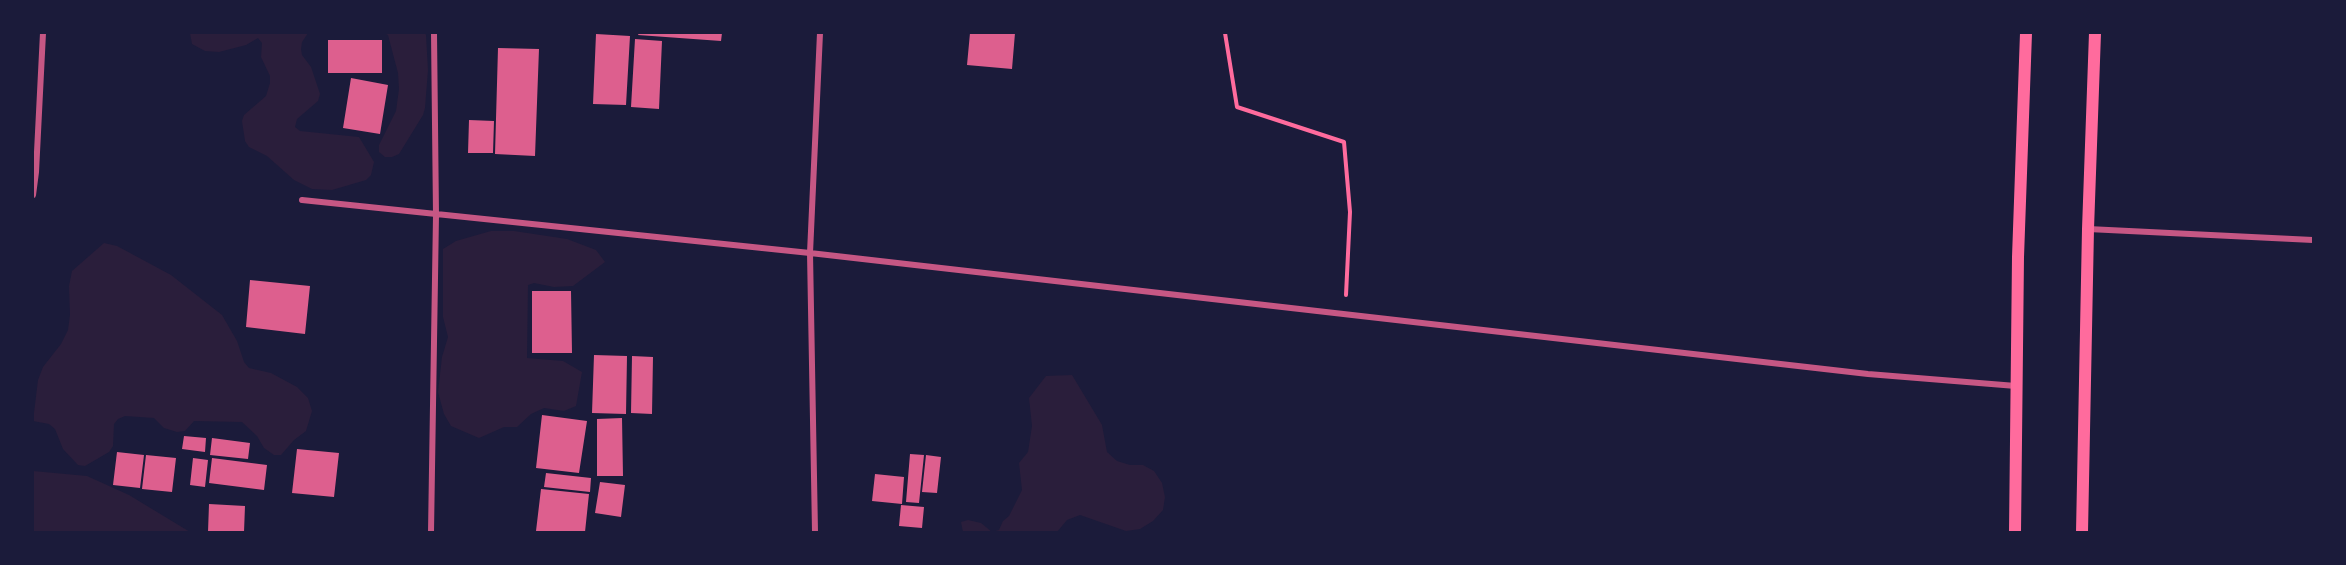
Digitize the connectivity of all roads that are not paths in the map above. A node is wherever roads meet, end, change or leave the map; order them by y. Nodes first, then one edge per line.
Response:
1 (43, 33) edge
2 (434, 33) edge
3 (820, 33) edge
4 (2026, 33) edge
5 (2095, 33) edge
6 (33, 195) edge
7 (302, 200) dead end
8 (436, 215) junction
9 (2088, 229) junction
10 (2313, 240) edge
11 (810, 253) junction
12 (2016, 386) junction
13 (431, 532) edge
14 (815, 532) edge
15 (2015, 532) edge
16 (2082, 532) edge

1 - 6 street
2 - 8 street
3 - 11 street
4 - 12 main road
5 - 9 main road
7 - 8 street
8 - 11 street
8 - 13 street
9 - 10 street
9 - 16 main road
11 - 12 street
11 - 14 street
12 - 15 main road

